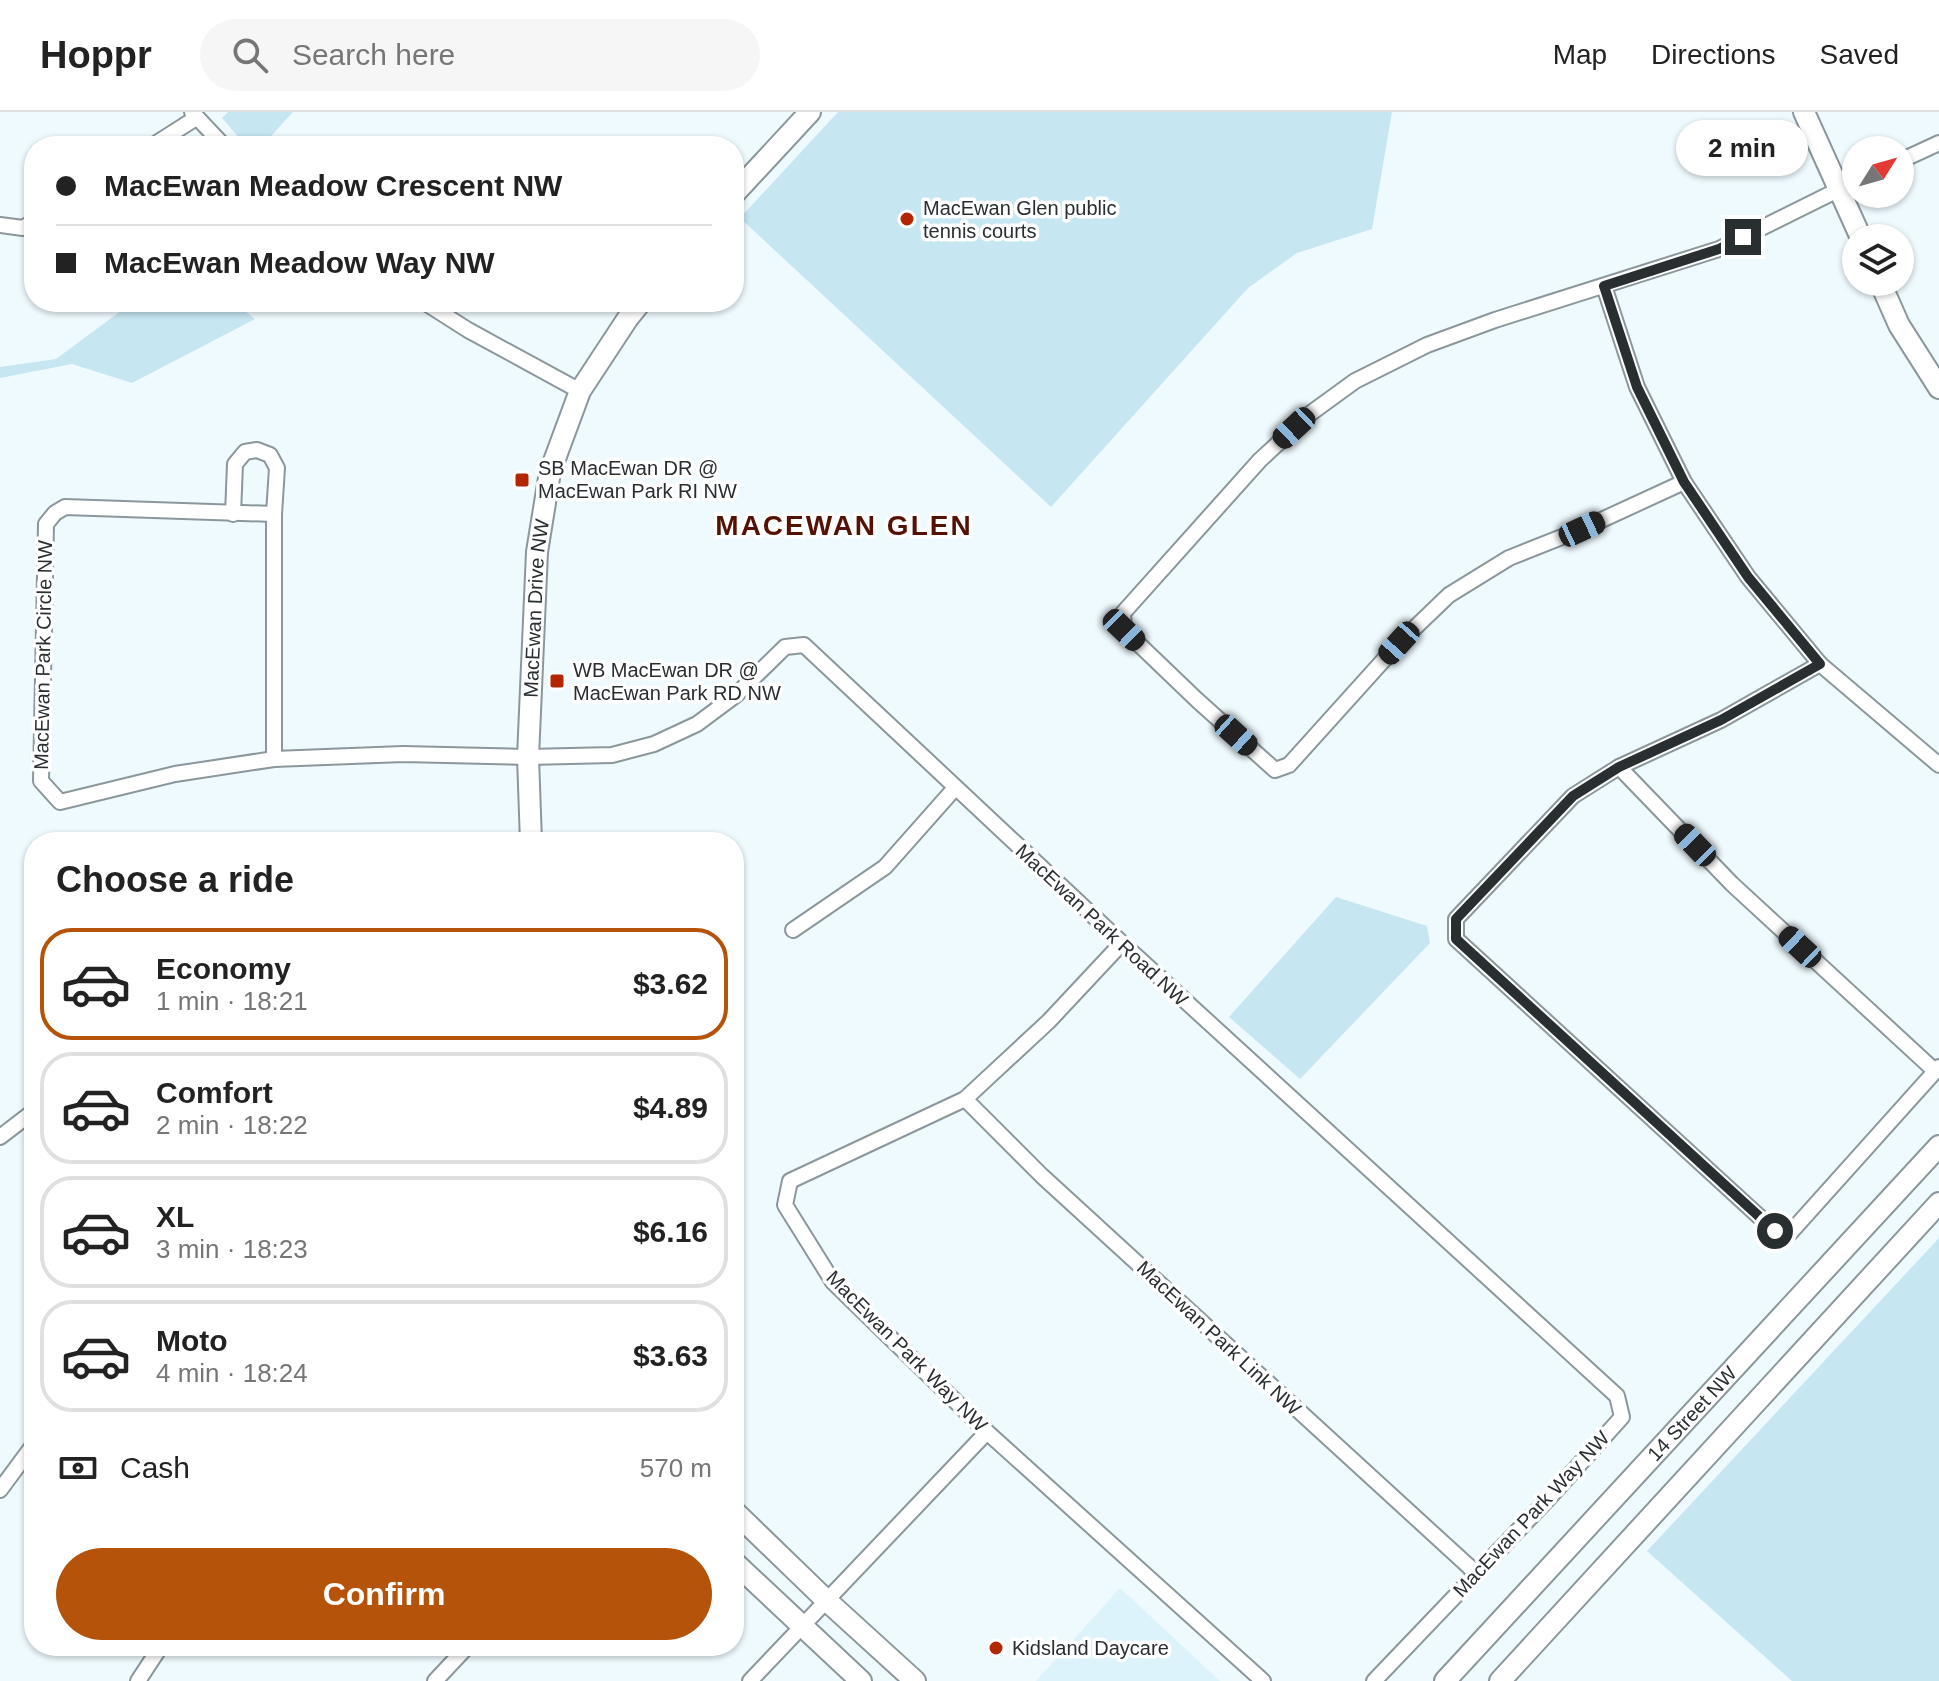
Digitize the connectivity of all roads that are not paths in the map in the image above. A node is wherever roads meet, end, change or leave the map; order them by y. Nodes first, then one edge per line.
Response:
1 (810, 112) edge
2 (1804, 112) edge
3 (194, 115) edge
4 (166, 136) edge
5 (214, 136) edge
6 (1939, 143) edge
7 (1914, 155) edge
8 (1842, 175) edge
9 (744, 183) edge
10 (1842, 188) edge
11 (0, 225) edge
12 (24, 227) edge
13 (1604, 286) junction
14 (1886, 296) edge
15 (440, 312) edge
16 (633, 312) edge
17 (1939, 388) edge
18 (580, 391) junction
19 (1684, 482) junction
20 (233, 514) junction
21 (274, 514) junction
22 (1820, 664) junction
23 (528, 757) junction
24 (274, 759) junction
25 (1939, 765) edge
26 (1619, 767) junction
27 (955, 788) junction
28 (531, 832) edge
29 (793, 930) dead end
30 (1122, 943) junction
31 (1937, 1069) edge
32 (965, 1099) junction
33 (24, 1119) edge
34 (0, 1137) edge
35 (1939, 1146) edge
36 (1939, 1203) edge
37 (1622, 1417) joint
38 (987, 1432) junction
39 (24, 1458) edge
40 (0, 1490) edge
41 (744, 1521) edge
42 (744, 1572) edge
43 (1476, 1573) junction
44 (826, 1600) junction
45 (802, 1627) junction
46 (154, 1656) edge
47 (458, 1656) edge
48 (138, 1681) edge
49 (435, 1681) edge
50 (750, 1681) edge
51 (861, 1681) edge
52 (915, 1681) edge
53 (1263, 1681) edge
54 (1374, 1681) edge
55 (1445, 1681) edge
56 (1500, 1681) edge

1 - 9 street
2 - 8 street
3 - 4 street
3 - 5 street
6 - 7 street
10 - 13 street
11 - 12 street
13 - 19 street
13 - 19 street
14 - 17 street
15 - 18 street
16 - 18 street, MacEwan Drive NW
18 - 23 street, MacEwan Drive NW
19 - 22 street
20 - 21 street, MacEwan Park Circle NW
20 - 21 street
20 - 24 street, MacEwan Park Circle NW
21 - 24 street
22 - 25 street
22 - 26 street
23 - 24 street, MacEwan Park Circle NW
23 - 27 street, MacEwan Park Road NW
23 - 28 street, MacEwan Drive NW
26 - 31 street
26 - 31 street
27 - 29 street
27 - 30 street, MacEwan Park Road NW
30 - 32 street, MacEwan Park Way NW
30 - 37 street, MacEwan Park Road NW
32 - 38 street, MacEwan Park Way NW
32 - 43 street, MacEwan Park Link NW
33 - 34 street
35 - 55 street, 14 Street NW
36 - 56 street, 14 Street NW
37 - 43 street, MacEwan Park Way NW
38 - 44 street
38 - 53 street, MacEwan Park Way NW
39 - 40 street
41 - 44 street
42 - 45 street
43 - 54 street, MacEwan Park Way NW
44 - 45 street
44 - 52 street
45 - 50 street
45 - 51 street
46 - 48 street
47 - 49 street

